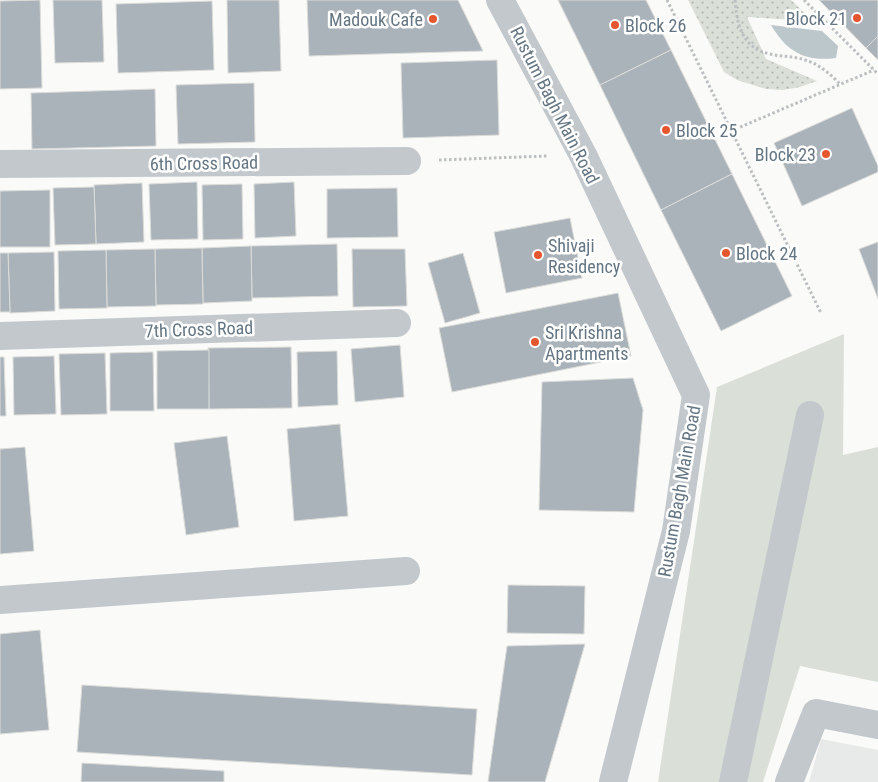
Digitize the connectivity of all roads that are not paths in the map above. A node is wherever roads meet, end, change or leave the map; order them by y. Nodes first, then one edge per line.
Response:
1 (500, 0) edge
2 (407, 161) road end
3 (0, 164) edge
4 (397, 323) dead end
5 (0, 336) edge
6 (810, 415) dead end
7 (406, 571) dead end
8 (0, 600) edge
9 (878, 725) edge
10 (614, 782) edge
11 (733, 782) edge
12 (789, 782) edge

1 - 10 street, Rustum Bagh Main Road
2 - 3 street, 6th Cross Road
4 - 5 street, 7th Cross Road
6 - 11 street
7 - 8 street
9 - 12 street

